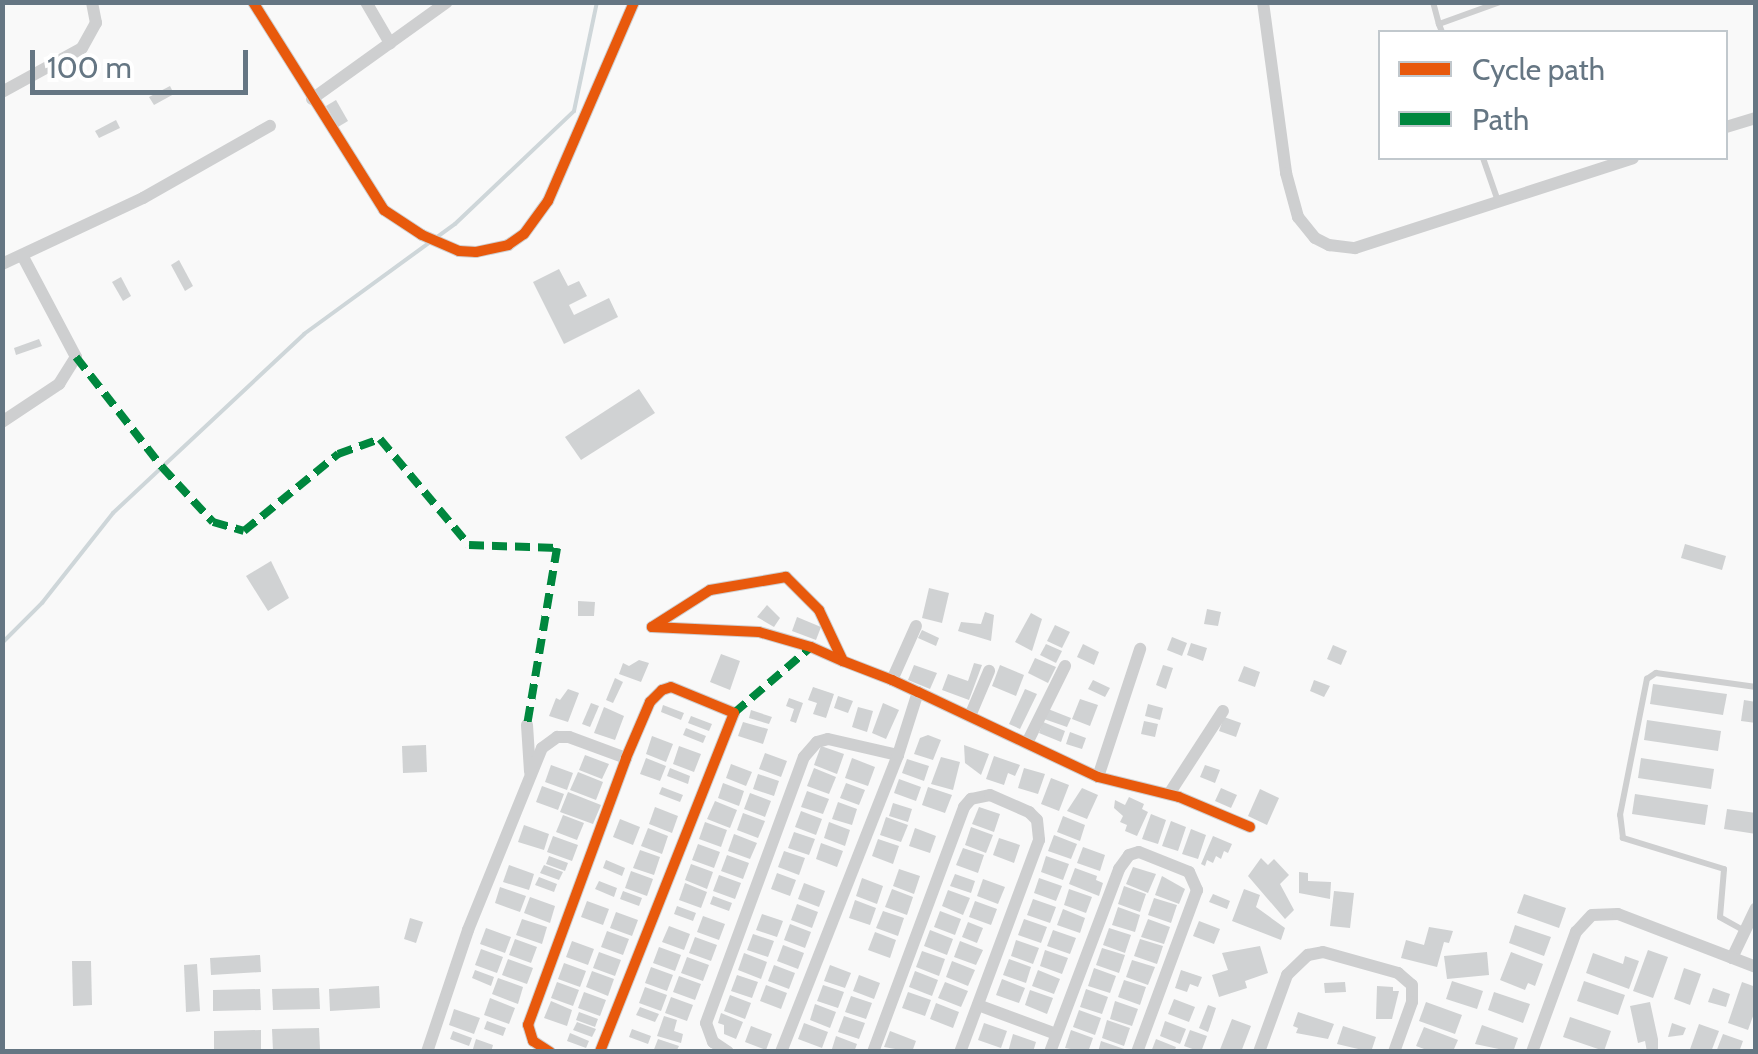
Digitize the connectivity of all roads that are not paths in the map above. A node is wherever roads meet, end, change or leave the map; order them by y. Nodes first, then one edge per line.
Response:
1 (92, 2) edge
2 (252, 2) edge
3 (366, 2) edge
4 (447, 2) edge
5 (634, 2) edge
6 (1263, 2) edge
7 (1433, 2) edge
8 (1500, 2) edge
9 (1441, 28) edge
10 (390, 43) junction
11 (2, 92) edge
12 (312, 98) junction
13 (1756, 118) edge
14 (270, 126) dead end
15 (1728, 127) edge
16 (1484, 160) edge
17 (1627, 160) edge
18 (1498, 202) junction
19 (23, 256) junction
20 (2, 264) edge
21 (2, 422) edge
22 (916, 626) dead end
23 (1140, 648) dead end
24 (843, 661) junction
25 (1066, 666) dead end
26 (989, 671) dead end
27 (892, 680) junction
28 (1756, 687) edge
29 (918, 692) junction
30 (1222, 710) dead end
31 (970, 716) junction
32 (527, 725) dead end
33 (1027, 743) junction
34 (898, 755) junction
35 (626, 758) junction
36 (530, 774) junction
37 (1098, 777) junction
38 (1169, 794) junction
39 (1250, 827) dead end
40 (1756, 908) edge
41 (1744, 931) junction
42 (1732, 958) junction
43 (1756, 967) edge
44 (978, 1005) junction
45 (1056, 1034) junction
46 (427, 1052) edge
47 (550, 1052) edge
48 (600, 1052) edge
49 (728, 1052) edge
50 (781, 1052) edge
51 (873, 1052) edge
52 (960, 1052) edge
53 (1050, 1052) edge
54 (1137, 1052) edge
55 (1260, 1052) edge
56 (1394, 1052) edge
57 (1532, 1052) edge

1 - 11 street
2 - 12 street
3 - 10 street
4 - 10 street
5 - 12 street
6 - 18 street
7 - 9 lane
8 - 9 lane
10 - 12 street
13 - 15 street
14 - 19 street
16 - 18 lane
17 - 18 street
19 - 20 street
19 - 21 street
22 - 27 street
23 - 37 street
24 - 24 street
24 - 27 street
25 - 33 street
26 - 31 street
27 - 29 street
28 - 41 lane
29 - 31 street
29 - 34 street
30 - 38 street
31 - 33 street
32 - 36 street
33 - 37 street
34 - 49 street
34 - 50 street
35 - 36 street
35 - 47 street
35 - 48 street
36 - 46 street
37 - 38 street
38 - 39 street
40 - 41 street
41 - 42 street
42 - 43 street
42 - 57 street
44 - 45 street
44 - 51 street
44 - 52 street
45 - 53 street
45 - 54 street
55 - 56 street

